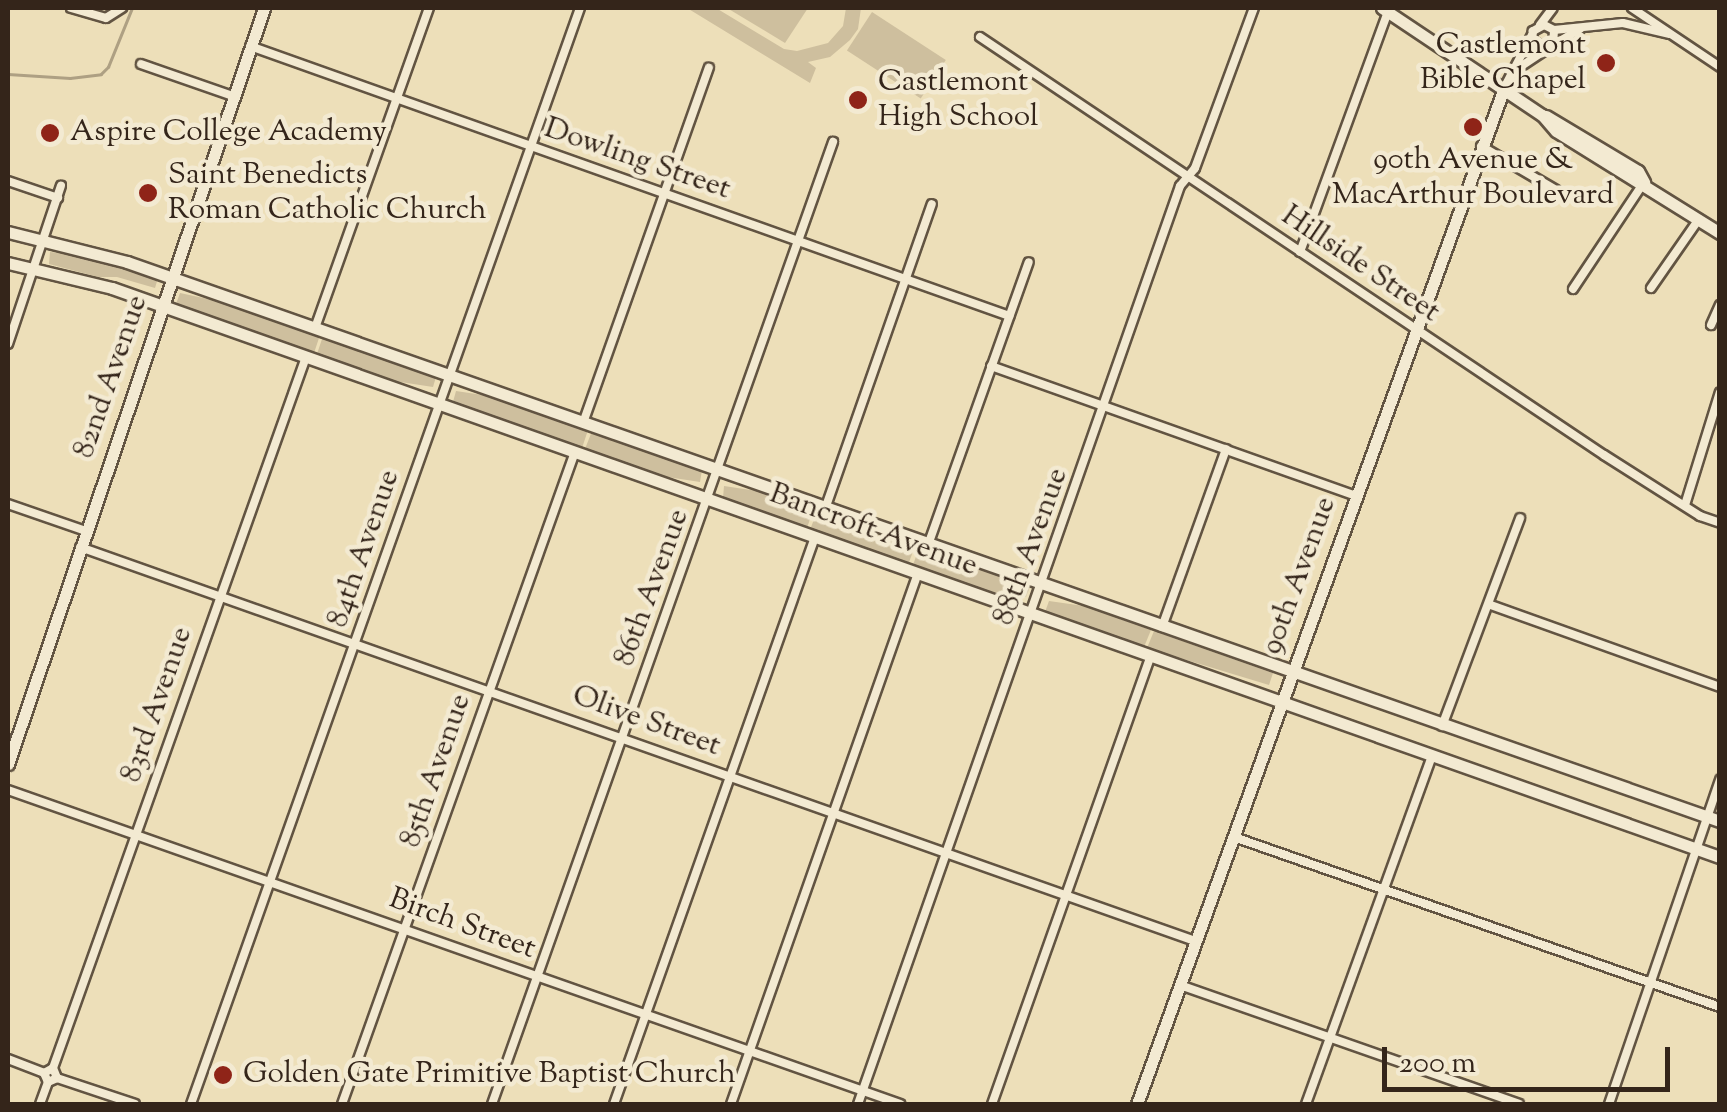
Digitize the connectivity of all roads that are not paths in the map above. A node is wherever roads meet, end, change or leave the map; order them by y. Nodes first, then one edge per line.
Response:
1 (72, 8) edge
2 (122, 8) edge
3 (264, 8) edge
4 (429, 8) edge
5 (580, 8) edge
6 (1254, 8) edge
7 (1552, 8) edge
8 (1630, 8) edge
9 (1385, 10) edge
10 (1623, 23) junction
11 (1540, 25) junction
12 (1580, 29) junction
13 (1554, 30) junction
14 (1669, 34) junction
15 (1532, 35) junction
16 (980, 37) dead end
17 (250, 46) junction
18 (1550, 47) junction
19 (140, 64) dead end
20 (1720, 67) edge
21 (709, 68) dead end
22 (1518, 69) junction
23 (1504, 88) junction
24 (233, 96) junction
25 (396, 98) junction
26 (834, 142) dead end
27 (531, 146) junction
28 (1482, 146) junction
29 (1188, 176) junction
30 (8, 180) edge
31 (1644, 182) junction
32 (61, 186) dead end
33 (1556, 190) dead end
34 (666, 193) junction
35 (58, 198) junction
36 (932, 204) dead end
37 (1699, 219) junction
38 (8, 232) edge
39 (1720, 233) edge
40 (44, 239) junction
41 (798, 241) junction
42 (1300, 252) junction
43 (1029, 262) dead end
44 (8, 263) edge
45 (35, 266) junction
46 (172, 278) junction
47 (906, 278) junction
48 (1651, 288) dead end
49 (1573, 289) dead end
50 (1720, 305) edge
51 (163, 306) junction
52 (1008, 316) junction
53 (1711, 324) dead end
54 (315, 328) junction
55 (1415, 330) junction
56 (8, 344) edge
57 (306, 357) junction
58 (992, 366) junction
59 (450, 376) junction
60 (1720, 392) edge
61 (440, 404) junction
62 (1104, 406) junction
63 (582, 423) junction
64 (1226, 450) junction
65 (575, 452) junction
66 (718, 471) junction
67 (1356, 496) junction
68 (708, 499) junction
69 (8, 504) edge
70 (1685, 504) junction
71 (825, 508) junction
72 (1520, 518) dead end
73 (1720, 523) edge
74 (86, 531) junction
75 (815, 537) junction
76 (928, 545) junction
77 (80, 547) junction
78 (918, 573) junction
79 (1043, 586) junction
80 (219, 594) junction
81 (1491, 605) junction
82 (1032, 614) junction
83 (1162, 628) junction
84 (356, 643) junction
85 (1152, 656) junction
86 (1292, 674) junction
87 (1720, 687) edge
88 (488, 692) junction
89 (1282, 702) junction
90 (1442, 726) junction
91 (624, 736) junction
92 (1432, 755) junction
93 (8, 764) edge
94 (731, 777) junction
95 (1720, 779) edge
96 (8, 790) edge
97 (836, 812) junction
98 (1706, 816) junction
99 (1720, 820) edge
100 (138, 834) junction
101 (1234, 837) junction
102 (1694, 848) junction
103 (949, 851) junction
104 (1720, 857) edge
105 (271, 880) junction
106 (1383, 891) junction
107 (1068, 894) junction
108 (406, 929) junction
109 (1196, 941) junction
110 (537, 976) junction
111 (1649, 982) junction
112 (1180, 985) junction
113 (1720, 1007) edge
114 (646, 1014) junction
115 (1330, 1038) junction
116 (751, 1050) junction
117 (8, 1059) edge
118 (51, 1075) junction
119 (863, 1092) junction
120 (40, 1104) edge
121 (135, 1104) edge
122 (191, 1104) edge
123 (342, 1104) edge
124 (492, 1104) edge
125 (614, 1104) edge
126 (732, 1104) edge
127 (858, 1104) edge
128 (900, 1104) edge
129 (992, 1104) edge
130 (1137, 1104) edge
131 (1306, 1104) edge
132 (1518, 1104) edge
133 (1609, 1104) edge

1 - 2 street
3 - 17 main road, 82nd Avenue
4 - 25 street
5 - 27 street, 84th Avenue
6 - 29 street, 88th Avenue
7 - 11 street, 90th Avenue
8 - 10 street
8 - 14 street
9 - 23 main road
9 - 42 street
10 - 12 street
10 - 14 street
11 - 13 street
11 - 15 street, 90th Avenue
12 - 13 street
12 - 18 street, 90th Avenue
13 - 18 street
14 - 20 street
15 - 18 street
15 - 22 street, 90th Avenue
16 - 29 street, Hillside Street
17 - 24 main road, 82nd Avenue
17 - 25 street, Dowling Street
18 - 22 street, 90th Avenue
19 - 24 street
21 - 34 street
22 - 23 street, 90th Avenue
23 - 28 main road, 90th Avenue
23 - 31 main road
24 - 46 main road, 82nd Avenue
25 - 27 street, Dowling Street
25 - 54 street
26 - 41 street, 86th Avenue
27 - 34 street, Dowling Street
27 - 59 street, 84th Avenue
28 - 33 street
28 - 55 main road, 90th Avenue
29 - 42 street, Hillside Street
29 - 62 street, 88th Avenue
30 - 35 street
31 - 37 main road
31 - 49 street
32 - 35 street
34 - 41 street, Dowling Street
34 - 63 street
35 - 40 street
36 - 47 street
37 - 39 main road
37 - 48 street
38 - 40 main road, Bancroft Avenue
40 - 45 street
40 - 46 main road, Bancroft Avenue
41 - 47 street, Dowling Street
41 - 66 street, 86th Avenue
42 - 55 street, Hillside Street
43 - 52 street
44 - 45 main road, Bancroft Avenue
45 - 51 main road, Bancroft Avenue
45 - 56 street
46 - 51 main road, 82nd Avenue
46 - 54 main road, Bancroft Avenue
47 - 52 street, Dowling Street
47 - 71 street
50 - 53 street
51 - 57 main road, Bancroft Avenue
51 - 74 main road, 82nd Avenue
52 - 58 street
54 - 59 main road, Bancroft Avenue
55 - 67 main road, 90th Avenue
55 - 70 street, Hillside Street
57 - 61 main road, Bancroft Avenue
57 - 80 street, 83rd Avenue
58 - 62 street
58 - 76 street
59 - 61 street, 84th Avenue
59 - 63 main road, Bancroft Avenue
60 - 70 street
61 - 65 main road, Bancroft Avenue
61 - 84 street, 84th Avenue
62 - 64 street
62 - 79 street, 88th Avenue
63 - 66 main road, Bancroft Avenue
64 - 67 street
64 - 83 street
65 - 68 main road, Bancroft Avenue
65 - 88 street, 85th Avenue
66 - 68 street, 86th Avenue
66 - 71 main road, Bancroft Avenue
67 - 86 main road, 90th Avenue
68 - 75 main road, Bancroft Avenue
68 - 91 street, 86th Avenue
69 - 74 street
70 - 73 street, Hillside Street
71 - 76 main road, Bancroft Avenue
72 - 81 street
74 - 77 main road, 82nd Avenue
75 - 78 main road, Bancroft Avenue
75 - 94 street
76 - 79 main road, Bancroft Avenue
77 - 80 street, Olive Street
77 - 93 main road, 82nd Avenue
78 - 82 main road, Bancroft Avenue
78 - 97 street
79 - 82 street, 88th Avenue
79 - 83 main road, Bancroft Avenue
80 - 84 street, Olive Street
80 - 100 street, 83rd Avenue
81 - 87 street
81 - 90 street
82 - 85 main road, Bancroft Avenue
82 - 103 street, 88th Avenue
83 - 86 main road, Bancroft Avenue
84 - 88 street, Olive Street
84 - 105 street, 84th Avenue
85 - 89 main road, Bancroft Avenue
85 - 107 street
86 - 89 main road, 90th Avenue
86 - 90 main road, Bancroft Avenue
88 - 91 street, Olive Street
88 - 108 street, 85th Avenue
89 - 92 main road, Bancroft Avenue
89 - 101 main road, 90th Avenue
90 - 98 main road, Bancroft Avenue
91 - 94 street, Olive Street
91 - 110 street, 86th Avenue
92 - 102 main road, Bancroft Avenue
92 - 106 street
94 - 97 street, Olive Street
94 - 114 street
95 - 98 street
96 - 100 street, Birch Street
97 - 103 street, Olive Street
97 - 116 street
98 - 99 main road, Bancroft Avenue
98 - 102 street
100 - 105 street, Birch Street
100 - 118 street, 83rd Avenue
101 - 106 street
101 - 109 main road, 90th Avenue
102 - 104 main road, Bancroft Avenue
102 - 111 street
103 - 107 street, Olive Street
103 - 119 street, 88th Avenue
105 - 108 street, Birch Street
105 - 122 street, 84th Avenue
106 - 111 street
106 - 115 street
107 - 109 street, Olive Street
107 - 129 street
108 - 110 street, Birch Street
108 - 123 street, 85th Avenue
109 - 112 main road, 90th Avenue
110 - 114 street, Birch Street
110 - 124 street, 86th Avenue
111 - 113 street
111 - 133 street
112 - 115 street
112 - 130 main road, 90th Avenue
114 - 116 street, Birch Street
114 - 125 street
115 - 131 street
115 - 132 street
116 - 119 street, Birch Street
116 - 126 street
117 - 118 street
118 - 120 street, 83rd Avenue
118 - 121 street
119 - 127 street, 88th Avenue
119 - 128 street, Birch Street

